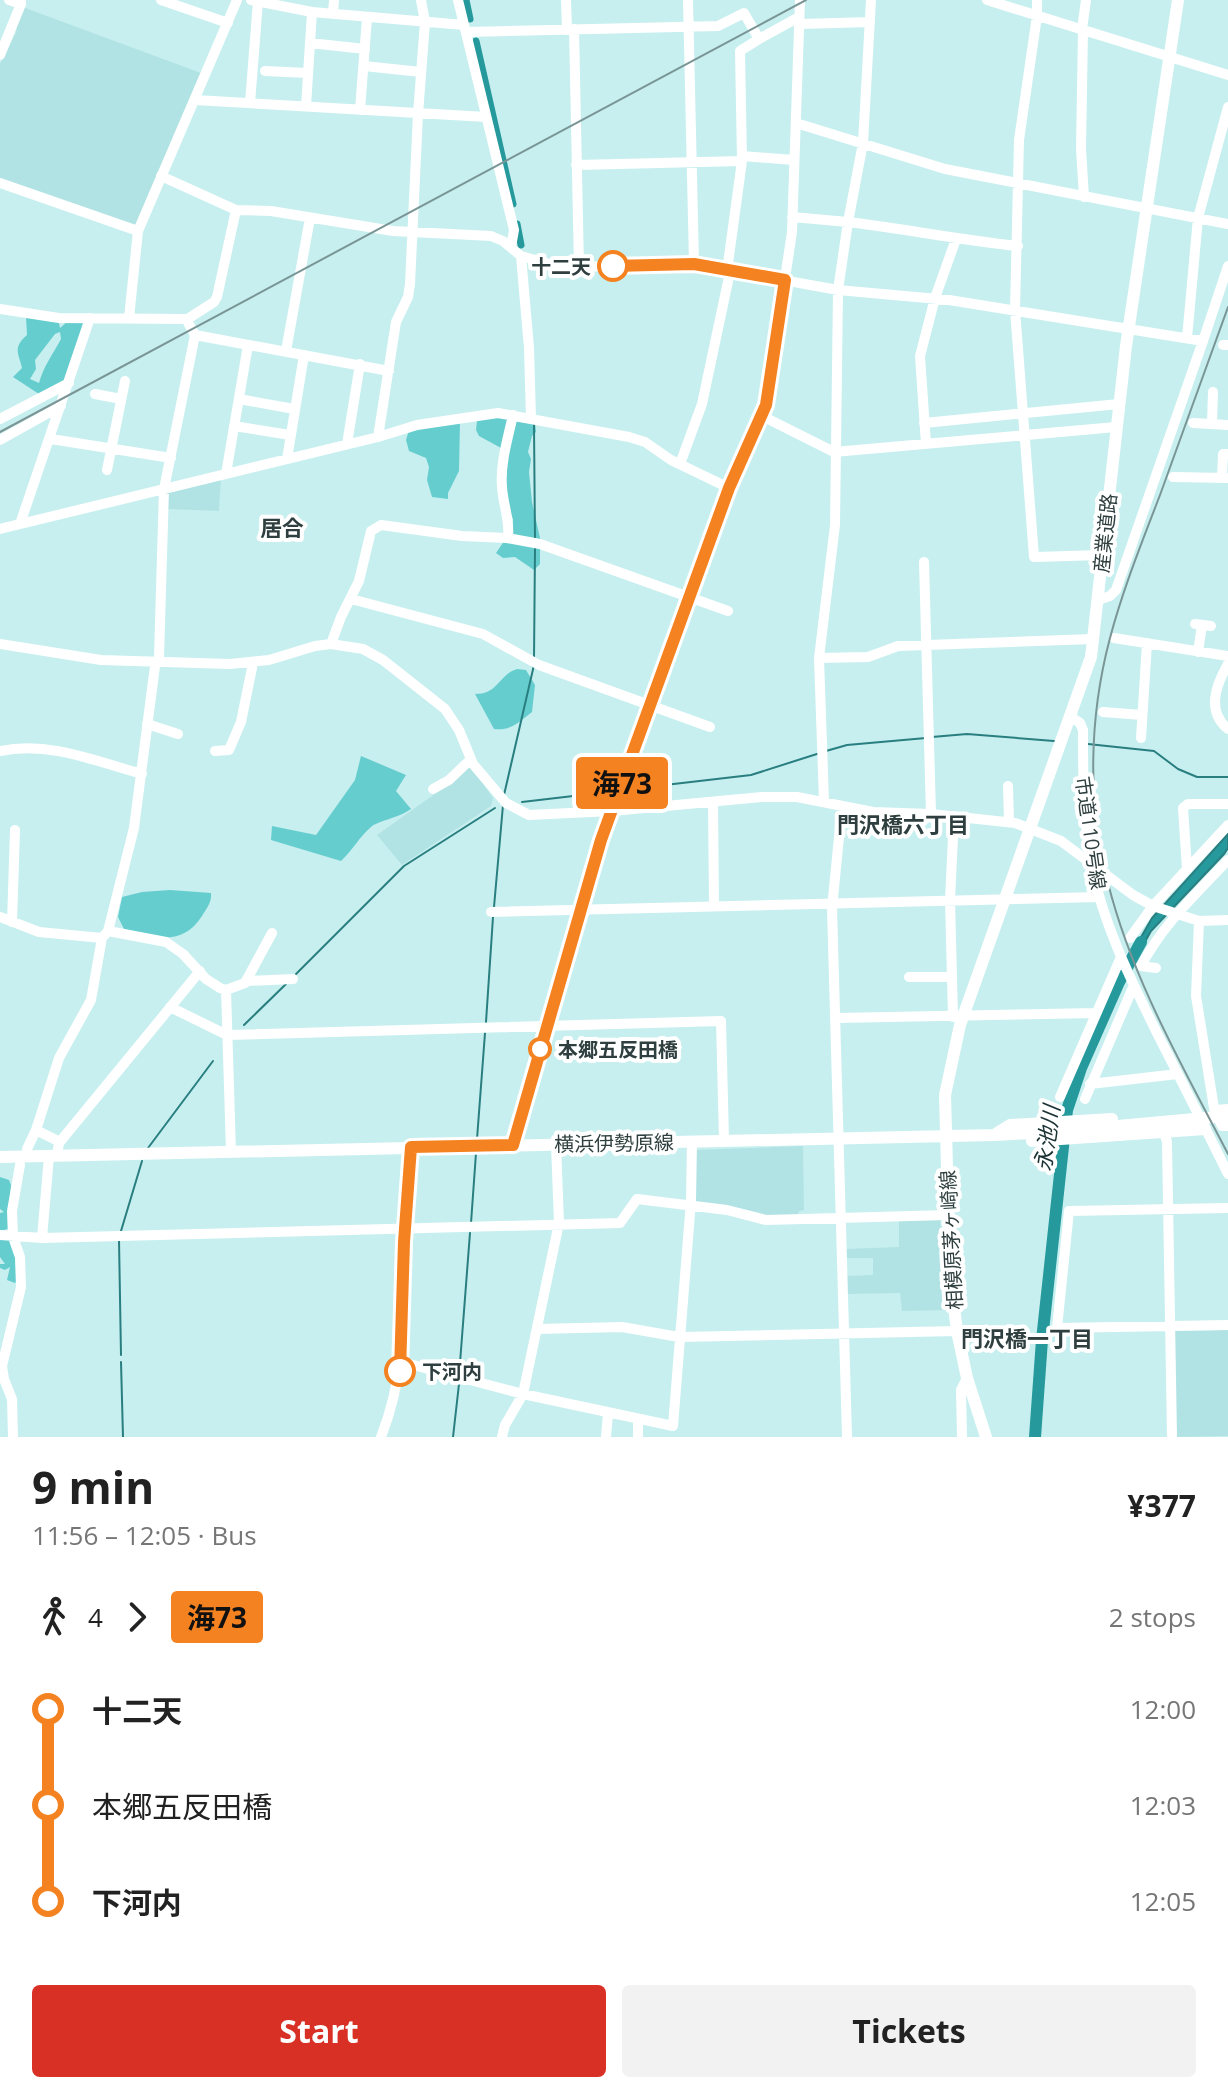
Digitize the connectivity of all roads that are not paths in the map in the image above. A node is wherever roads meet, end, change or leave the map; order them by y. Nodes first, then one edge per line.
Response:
1 (9, 0) edge
2 (161, 0) edge
3 (237, 0) edge
4 (334, 0) edge
5 (421, 0) edge
6 (458, 0) edge
7 (566, 0) edge
8 (688, 0) edge
9 (800, 0) edge
10 (871, 0) edge
11 (987, 0) edge
12 (1037, 0) edge
13 (1086, 0) edge
14 (1178, 0) edge
15 (255, 1) edge
16 (21, 2) edge
17 (312, 12) junction
18 (333, 14) junction
19 (1037, 16) junction
20 (367, 18) junction
21 (799, 20) junction
22 (425, 22) junction
23 (870, 22) junction
24 (228, 23) junction
25 (688, 26) junction
26 (465, 28) junction
27 (1082, 29) junction
28 (571, 30) junction
29 (759, 39) junction
30 (310, 43) junction
31 (2, 49) edge
32 (365, 49) junction
33 (1170, 57) junction
34 (364, 66) junction
35 (265, 71) dead end
36 (421, 72) junction
37 (307, 73) junction
38 (1228, 75) edge
39 (195, 100) junction
40 (250, 103) junction
41 (306, 106) junction
42 (1228, 107) edge
43 (360, 110) junction
44 (418, 114) junction
45 (486, 117) junction
46 (796, 123) junction
47 (863, 143) junction
48 (742, 159) junction
49 (794, 160) junction
50 (692, 163) junction
51 (576, 165) junction
52 (161, 176) junction
53 (0, 183) edge
54 (1016, 185) junction
55 (1084, 197) junction
56 (1146, 209) junction
57 (236, 210) junction
58 (792, 217) junction
59 (310, 218) junction
60 (1198, 218) junction
61 (848, 222) junction
62 (1228, 224) edge
63 (138, 231) junction
64 (413, 232) junction
65 (956, 239) junction
66 (1018, 246) junction
67 (511, 247) junction
68 (521, 256) junction
69 (694, 264) junction
70 (1228, 266) edge
71 (579, 267) junction
72 (729, 271) junction
73 (1228, 274) edge
74 (785, 280) junction
75 (838, 290) junction
76 (935, 298) junction
77 (0, 309) edge
78 (1015, 310) junction
79 (90, 318) junction
80 (129, 318) junction
81 (186, 320) junction
82 (1129, 329) junction
83 (195, 335) junction
84 (1187, 338) junction
85 (1203, 341) junction
86 (248, 345) junction
87 (286, 351) junction
88 (304, 355) junction
89 (360, 364) junction
90 (389, 371) junction
91 (125, 381) dead end
92 (69, 383) junction
93 (1213, 392) dead end
94 (95, 394) dead end
95 (121, 399) junction
96 (239, 399) junction
97 (1119, 404) junction
98 (62, 406) junction
99 (294, 409) junction
100 (1023, 413) junction
101 (513, 415) junction
102 (762, 416) junction
103 (531, 418) junction
104 (0, 419) edge
105 (924, 423) junction
106 (1193, 423) dead end
107 (1212, 424) junction
108 (1228, 425) edge
109 (234, 426) junction
110 (1116, 427) junction
111 (290, 435) junction
112 (1024, 435) junction
113 (378, 437) junction
114 (51, 439) junction
115 (0, 440) edge
116 (347, 444) junction
117 (926, 444) junction
118 (111, 449) junction
119 (834, 452) junction
120 (1228, 454) edge
121 (171, 458) junction
122 (287, 459) junction
123 (680, 464) junction
124 (107, 470) dead end
125 (226, 474) junction
126 (1173, 477) dead end
127 (1225, 478) edge
128 (729, 488) junction
129 (164, 489) junction
130 (21, 524) junction
131 (0, 529) edge
132 (22, 538) dead end
133 (508, 538) junction
134 (1102, 555) junction
135 (924, 562) dead end
136 (688, 598) junction
137 (351, 599) junction
138 (1098, 600) junction
139 (728, 611) dead end
140 (1202, 625) dead end
141 (1114, 638) dead end
142 (1093, 639) junction
143 (1147, 643) junction
144 (0, 644) edge
145 (331, 644) junction
146 (925, 645) junction
147 (1198, 652) junction
148 (1228, 656) edge
149 (819, 658) junction
150 (157, 662) junction
151 (253, 663) junction
152 (1228, 664) edge
153 (650, 706) junction
154 (1103, 712) dead end
155 (1142, 715) junction
156 (1071, 717) junction
157 (147, 724) junction
158 (710, 727) dead end
159 (1228, 729) edge
160 (178, 734) dead end
161 (1141, 738) dead end
162 (0, 751) edge
163 (215, 751) dead end
164 (471, 762) junction
165 (142, 774) junction
166 (1008, 786) dead end
167 (433, 789) dead end
168 (713, 802) junction
169 (824, 802) junction
170 (1228, 804) edge
171 (842, 807) junction
172 (612, 811) junction
173 (931, 814) junction
174 (954, 816) junction
175 (1009, 822) junction
176 (1228, 825) edge
177 (1031, 828) junction
178 (15, 830) dead end
179 (1228, 860) edge
180 (1091, 861) junction
181 (1187, 869) junction
182 (1099, 897) junction
183 (1005, 899) junction
184 (950, 900) junction
185 (832, 903) junction
186 (714, 906) junction
187 (1154, 906) junction
188 (582, 909) junction
189 (493, 912) dead end
190 (1175, 913) junction
191 (0, 917) edge
192 (1228, 920) edge
193 (1199, 921) junction
194 (12, 922) junction
195 (272, 933) dead end
196 (105, 935) junction
197 (1130, 938) dead end
198 (1122, 959) junction
199 (1156, 968) dead end
200 (200, 971) junction
201 (909, 977) dead end
202 (952, 977) junction
203 (289, 979) dead end
204 (247, 981) junction
205 (1133, 984) junction
206 (226, 990) junction
207 (170, 1007) junction
208 (1096, 1013) junction
209 (958, 1017) junction
210 (836, 1018) junction
211 (546, 1027) junction
212 (227, 1035) junction
213 (1178, 1074) junction
214 (1090, 1084) junction
215 (1060, 1097) dead end
216 (1085, 1099) dead end
217 (1228, 1109) edge
218 (1215, 1110) junction
219 (1197, 1113) junction
220 (1228, 1116) edge
221 (1228, 1126) edge
222 (1205, 1129) junction
223 (36, 1130) junction
224 (1051, 1132) junction
225 (1164, 1132) junction
226 (949, 1136) junction
227 (839, 1137) junction
228 (724, 1140) junction
229 (692, 1141) junction
230 (556, 1144) junction
231 (513, 1145) junction
232 (411, 1147) junction
233 (27, 1149) dead end
234 (56, 1151) junction
235 (231, 1152) junction
236 (0, 1157) edge
237 (20, 1165) dead end
238 (1228, 1174) edge
239 (690, 1205) junction
240 (1228, 1208) edge
241 (1167, 1209) junction
242 (947, 1215) junction
243 (841, 1217) junction
244 (559, 1223) junction
245 (405, 1229) junction
246 (0, 1235) edge
247 (13, 1237) junction
248 (42, 1238) junction
249 (1228, 1325) edge
250 (1170, 1326) junction
251 (537, 1329) junction
252 (957, 1331) junction
253 (844, 1334) junction
254 (679, 1337) junction
255 (402, 1362) junction
256 (967, 1378) junction
257 (523, 1394) junction
258 (608, 1413) junction
259 (638, 1420) junction
260 (13, 1437) edge
261 (381, 1437) edge
262 (502, 1437) edge
263 (606, 1437) edge
264 (638, 1437) edge
265 (847, 1437) edge
266 (962, 1437) edge
267 (986, 1437) edge
268 (992, 1437) edge
269 (1172, 1437) edge

1 - 16 street
2 - 24 street
3 - 24 street
4 - 18 street
5 - 22 street
6 - 26 street
7 - 28 street
8 - 25 street
9 - 21 street
10 - 23 street
11 - 19 street
12 - 19 street
13 - 27 street
14 - 33 main road, 産業道路
15 - 17 street
15 - 40 street
16 - 31 street
17 - 18 street
17 - 30 street
18 - 20 street
19 - 27 street
19 - 54 street
20 - 22 street
20 - 32 street
21 - 23 street
21 - 29 street
21 - 46 street
22 - 26 street
22 - 36 street
23 - 47 street
24 - 39 street
25 - 28 street
25 - 29 street
25 - 50 street
26 - 28 street
26 - 45 street
27 - 33 street
27 - 55 street
28 - 51 street
29 - 48 street
30 - 32 street
30 - 37 street
32 - 34 street
33 - 38 street
33 - 56 main road, 産業道路
34 - 36 street
34 - 43 street
35 - 37 street
36 - 44 street
37 - 41 street
39 - 40 street
39 - 52 street
40 - 41 street
41 - 43 street
42 - 60 street
43 - 44 street
44 - 45 street
44 - 64 street
45 - 67 street
46 - 47 street
46 - 49 street
47 - 54 street
47 - 61 street
48 - 49 street
48 - 50 street
48 - 72 street
49 - 58 street
50 - 51 street
50 - 69 street
51 - 71 street
52 - 57 street
52 - 63 street
53 - 63 street
54 - 55 street
54 - 66 street
55 - 56 street
56 - 60 street
56 - 82 main road, 産業道路
57 - 59 street
57 - 81 street
58 - 61 street
58 - 74 street
59 - 64 street
59 - 87 street
60 - 62 street
60 - 84 street
61 - 65 street
61 - 75 street
63 - 80 street
64 - 67 street
64 - 90 street
65 - 66 street
65 - 76 street
66 - 78 street
67 - 68 street
68 - 71 street
68 - 103 street
69 - 71 street
69 - 72 street
70 - 73 street
72 - 74 street
72 - 123 street
73 - 85 street
74 - 75 street
74 - 102 street
75 - 76 street
75 - 119 street
76 - 78 street
76 - 105 street
77 - 79 street
78 - 82 street
78 - 100 street
79 - 80 street
79 - 92 street
80 - 81 street
81 - 83 street
82 - 84 street
82 - 97 main road, 産業道路
83 - 86 street
83 - 121 street
84 - 85 street
85 - 138 street
86 - 87 street
86 - 96 street
87 - 88 street
88 - 89 street
88 - 99 street
89 - 90 street
89 - 116 street
90 - 113 street
91 - 95 street
92 - 98 street
92 - 104 street
93 - 107 street
94 - 95 street
95 - 118 street
96 - 99 street
96 - 109 street
97 - 100 street
97 - 110 main road, 産業道路
98 - 114 street
98 - 115 street
99 - 111 street
100 - 105 street
100 - 112 street
101 - 103 street
101 - 113 street
101 - 133 street
102 - 119 street
102 - 128 street
103 - 123 street
105 - 117 street
106 - 107 street
107 - 108 street
109 - 111 street
109 - 125 street
110 - 112 street
110 - 134 main road, 産業道路
111 - 122 street
112 - 117 street
112 - 134 street
113 - 116 street
114 - 118 street
114 - 130 street
116 - 122 street
117 - 119 street
118 - 121 street
118 - 124 street
119 - 149 street
120 - 127 street
121 - 129 street
122 - 125 street
123 - 128 street
125 - 129 street
126 - 127 street
128 - 136 street
129 - 130 street
129 - 150 street
130 - 131 street
130 - 132 street
133 - 136 street
133 - 137 street
134 - 138 main road, 産業道路
135 - 146 street
136 - 139 street
136 - 153 street
137 - 145 street
137 - 153 street
138 - 142 main road, 産業道路
140 - 147 street
141 - 143 street
142 - 146 street
142 - 156 main road, 産業道路
143 - 147 street
143 - 155 street
144 - 150 street
145 - 151 street
145 - 164 street
146 - 149 street
146 - 173 street
147 - 148 street
149 - 169 street
150 - 151 street
150 - 157 street
151 - 163 street
152 - 159 street
153 - 158 street
153 - 172 street
154 - 155 street
155 - 161 street
156 - 177 main road, 産業道路
156 - 180 street, 市道110号線
157 - 160 street
157 - 165 street
162 - 165 street
164 - 167 street
164 - 172 street
165 - 196 street
166 - 175 street
168 - 169 street
168 - 172 street
168 - 186 street
169 - 171 street
170 - 181 street
171 - 173 street
171 - 185 street
172 - 188 street
173 - 174 street
174 - 175 street
174 - 184 street
175 - 177 street
176 - 181 street
177 - 180 street
177 - 183 main road, 産業道路
178 - 194 street
179 - 190 street
180 - 182 street, 市道110号線
180 - 187 street
181 - 187 street
182 - 183 street
182 - 198 street, 市道110号線
183 - 184 street
183 - 209 main road, 産業道路
184 - 185 street
184 - 202 street
185 - 186 street
185 - 210 street
186 - 188 street
187 - 190 street
187 - 197 street
188 - 189 street
188 - 211 street
190 - 193 street
190 - 199 street
191 - 194 street
192 - 193 street
193 - 218 street
194 - 196 street
195 - 204 street
196 - 200 street
196 - 223 street
198 - 205 street, 市道110号線
198 - 208 street
200 - 206 street
200 - 207 street
201 - 202 street
202 - 209 street
203 - 204 street
204 - 206 street
205 - 213 street
205 - 214 street
206 - 212 street
207 - 212 street
207 - 234 street
208 - 209 street
208 - 215 street
209 - 210 street
209 - 226 main road, 産業道路
210 - 227 street
211 - 212 street
211 - 228 street
211 - 231 street
212 - 235 street
213 - 214 street
213 - 219 street
214 - 216 street
217 - 218 street
218 - 221 street
219 - 222 street
219 - 224 main road
220 - 224 main road, 横浜伊勢原線
222 - 225 main road
222 - 238 street
223 - 233 street
223 - 234 street
224 - 225 main road
224 - 226 main road, 横浜伊勢原線
225 - 241 street
226 - 227 main road, 横浜伊勢原線
226 - 242 main road, 相模原茅ヶ崎線
226 - 268 main road, 相模原茅ヶ崎線
227 - 228 main road, 横浜伊勢原線
227 - 243 street
228 - 229 main road, 横浜伊勢原線
229 - 230 main road, 横浜伊勢原線
229 - 239 street
230 - 231 main road, 横浜伊勢原線
230 - 244 street
231 - 232 main road, 横浜伊勢原線
232 - 235 main road, 横浜伊勢原線
232 - 245 street
234 - 235 main road, 横浜伊勢原線
234 - 236 main road, 横浜伊勢原線
234 - 248 street
237 - 247 street
239 - 243 street
239 - 244 street
239 - 254 street
240 - 241 street
241 - 250 street
241 - 250 street
242 - 243 street
242 - 252 main road, 相模原茅ヶ崎線
243 - 253 street
244 - 245 street
244 - 251 street
245 - 248 street
245 - 255 street
246 - 247 street
247 - 248 street
247 - 260 street
249 - 250 street
250 - 269 street
251 - 254 street
251 - 257 street
252 - 253 street
252 - 256 main road, 相模原茅ヶ崎線
253 - 254 street
253 - 265 street
254 - 259 street
255 - 257 street
255 - 261 street
256 - 266 street
256 - 267 main road, 相模原茅ヶ崎線
257 - 258 street
257 - 262 street
258 - 259 street
258 - 263 street
259 - 264 street

